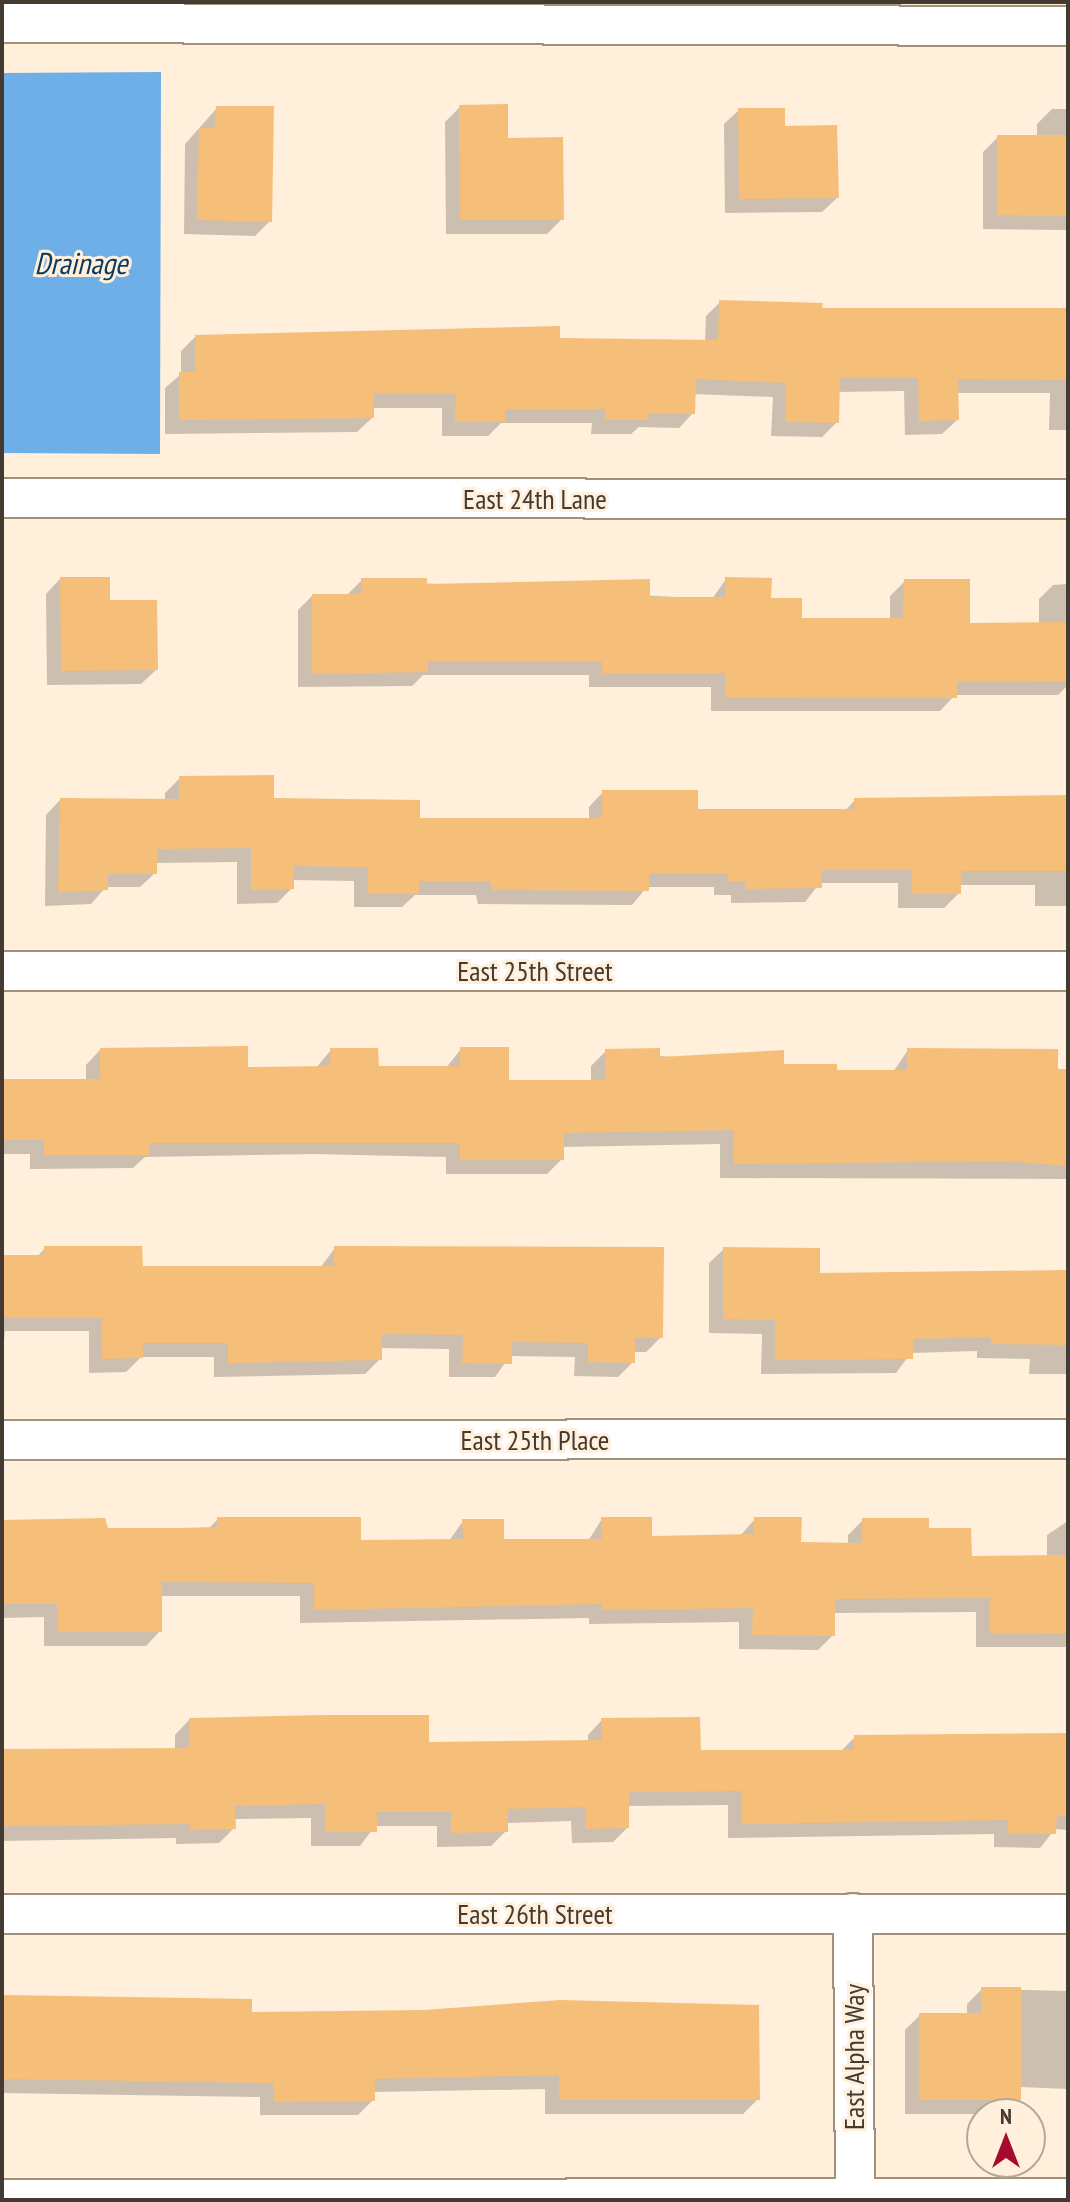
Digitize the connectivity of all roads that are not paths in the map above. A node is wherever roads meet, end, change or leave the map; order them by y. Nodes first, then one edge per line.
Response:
1 (2, 23) edge
2 (1068, 26) edge
3 (2, 498) edge
4 (1068, 499) edge
5 (2, 971) edge
6 (1068, 971) edge
7 (1068, 1439) edge
8 (2, 1440) edge
9 (853, 1913) junction
10 (2, 1914) edge
11 (1068, 1914) edge
12 (854, 2198) edge
13 (1068, 2198) edge
14 (2, 2199) edge

1 - 2 street
3 - 4 street, East 24th Lane
5 - 6 street, East 25th Street
7 - 8 street, East 25th Place
9 - 10 street, East 26th Street
9 - 11 street, East 26th Street
9 - 12 street, East Alpha Way
12 - 13 street
12 - 14 street

